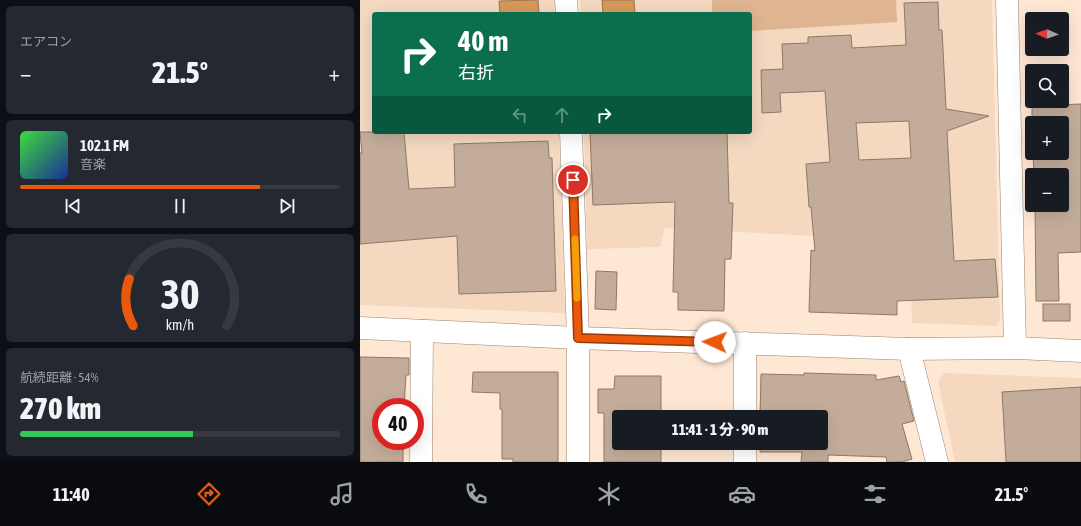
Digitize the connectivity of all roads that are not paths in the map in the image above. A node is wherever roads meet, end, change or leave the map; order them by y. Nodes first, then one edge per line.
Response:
1 (566, 0) edge
2 (1007, 0) edge
3 (567, 12) edge
4 (571, 134) edge
5 (360, 328) edge
6 (422, 331) junction
7 (578, 338) junction
8 (745, 343) junction
9 (1015, 348) junction
10 (909, 349) junction
11 (1081, 351) edge
12 (745, 410) edge
13 (745, 450) edge
14 (421, 462) edge
15 (578, 462) edge
16 (744, 462) edge
17 (937, 462) edge

1 - 3 street
2 - 9 street
4 - 7 street
5 - 6 street
6 - 7 street
6 - 14 street
7 - 8 street
7 - 15 street
8 - 10 street
8 - 12 street
9 - 10 street
9 - 11 street
10 - 17 street
13 - 16 street

